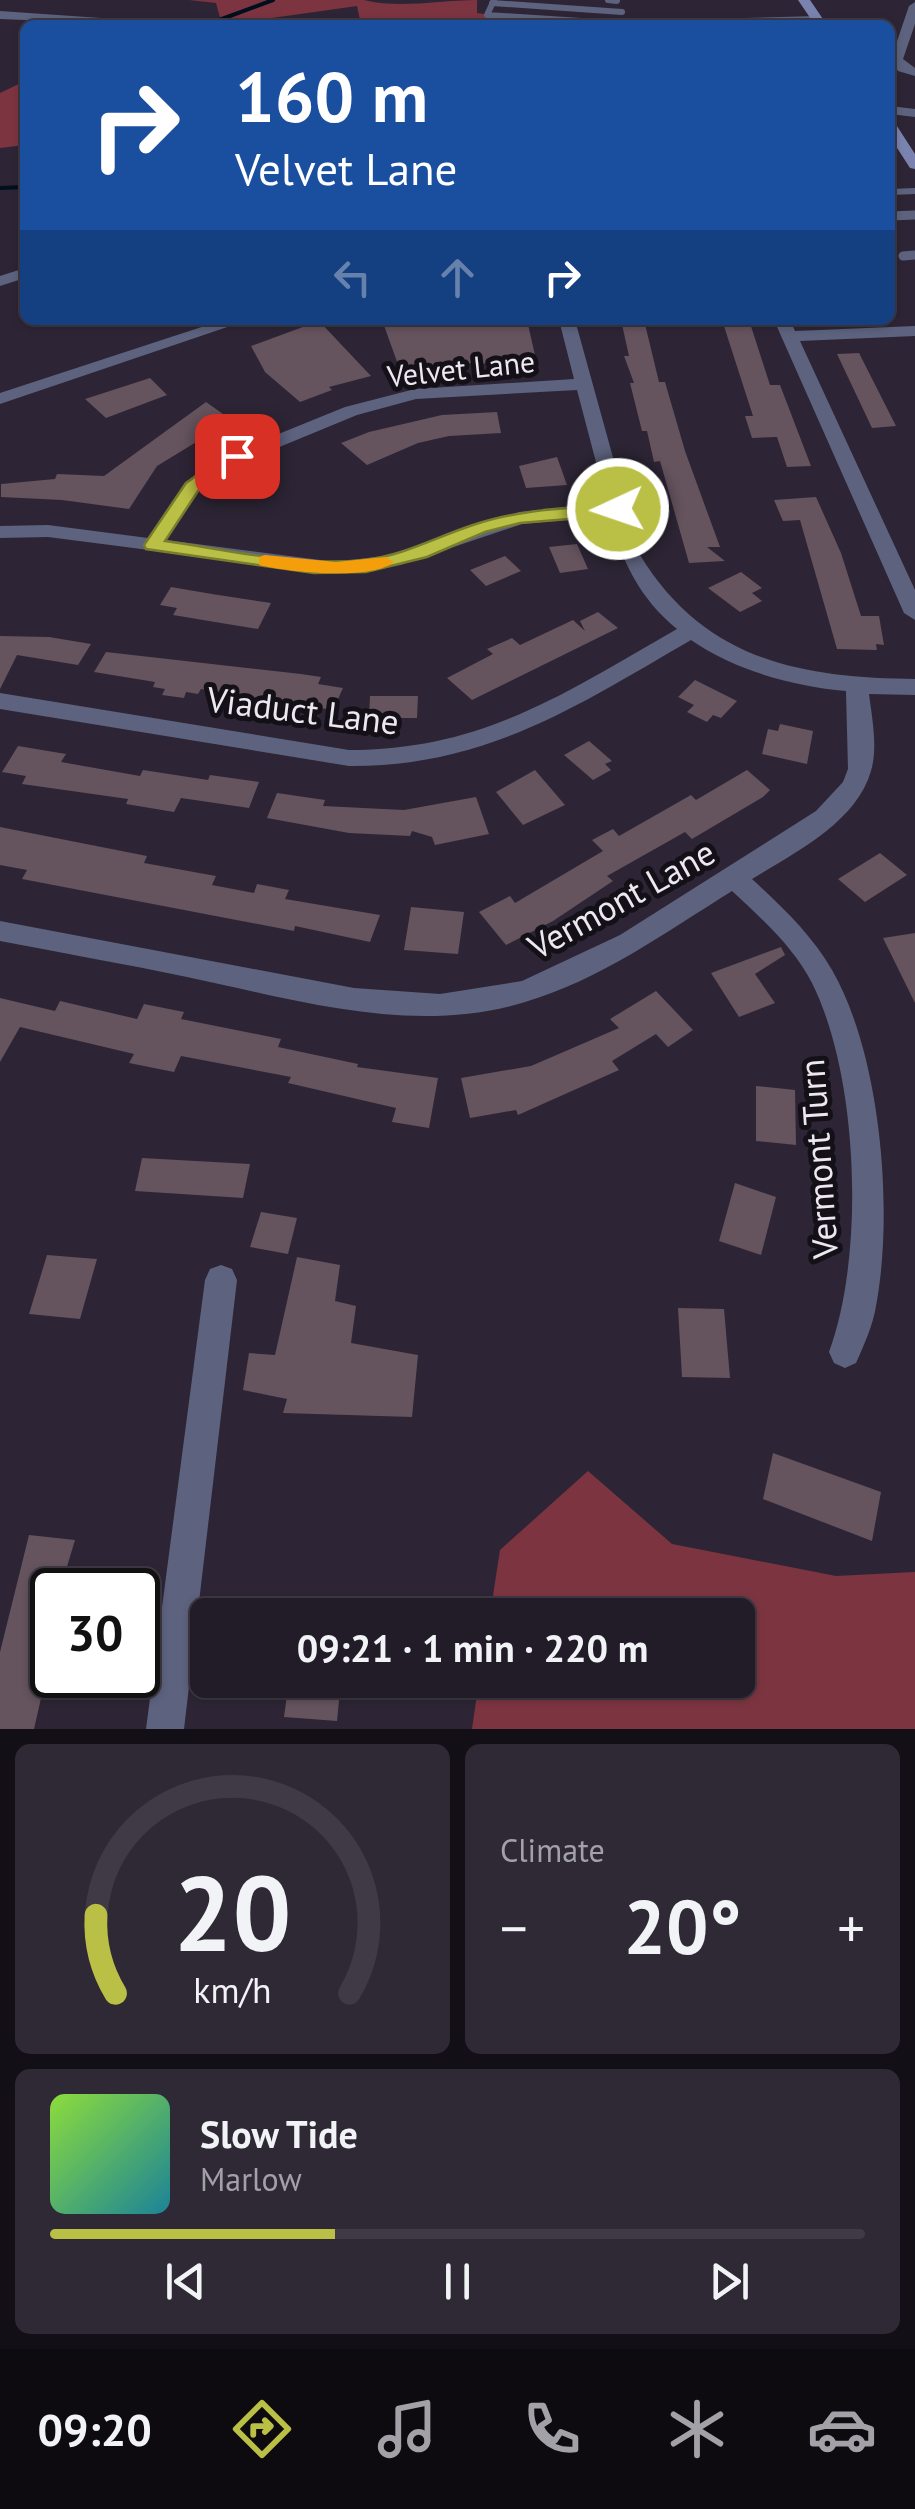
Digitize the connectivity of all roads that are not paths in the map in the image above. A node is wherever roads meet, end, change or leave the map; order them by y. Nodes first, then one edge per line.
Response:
1 (60, 0) edge
2 (608, 0) edge
3 (617, 0) edge
4 (493, 2) edge
5 (915, 6) edge
6 (622, 12) junction
7 (0, 15) edge
8 (41, 18) junction
9 (70, 20) edge
10 (565, 20) edge
11 (625, 20) edge
12 (915, 72) edge
13 (895, 134) edge
14 (915, 164) edge
15 (895, 208) edge
16 (915, 214) edge
17 (900, 215) junction
18 (895, 216) edge
19 (915, 255) edge
20 (903, 256) dead end
21 (225, 325) edge
22 (569, 325) edge
23 (786, 328) edge
24 (915, 330) edge
25 (585, 384) junction
26 (0, 399) edge
27 (618, 509) junction
28 (0, 532) edge
29 (153, 545) junction
30 (915, 613) edge
31 (690, 630) junction
32 (857, 686) junction
33 (915, 687) edge
34 (0, 701) edge
35 (734, 877) junction
36 (0, 931) edge
37 (221, 1280) dead end
38 (845, 1352) dead end
39 (165, 1729) edge

1 - 8 street
2 - 3 lane
3 - 6 lane
4 - 6 lane
4 - 10 lane
5 - 12 street
6 - 11 lane
7 - 8 street
8 - 9 street
13 - 14 main road
15 - 17 lane
16 - 17 lane
17 - 18 lane
19 - 20 lane
21 - 26 street
22 - 25 street
23 - 24 street
23 - 30 street
25 - 27 street
25 - 29 street, Velvet Lane
27 - 29 street
27 - 31 street
28 - 29 street
31 - 32 street
31 - 34 street, Viaduct Lane
32 - 33 street
32 - 35 street, Vermont Lane
35 - 36 street, Vermont Lane
35 - 38 street, Vermont Turn
37 - 39 street

